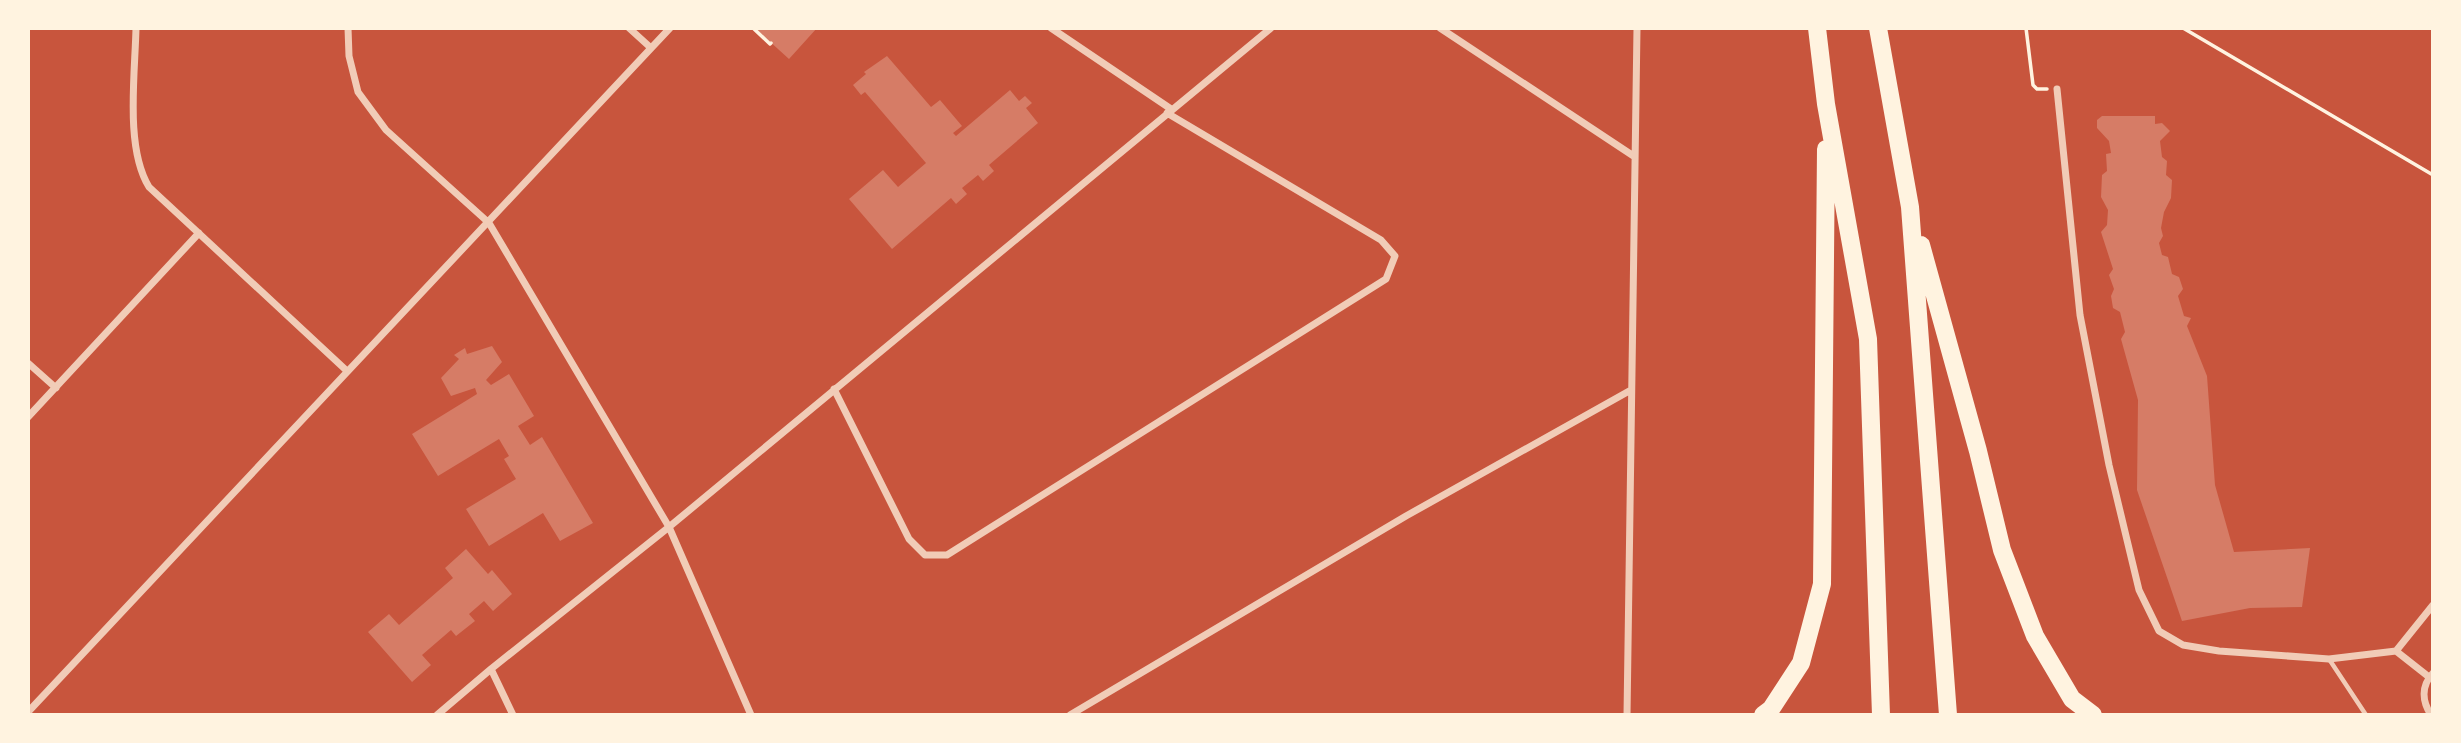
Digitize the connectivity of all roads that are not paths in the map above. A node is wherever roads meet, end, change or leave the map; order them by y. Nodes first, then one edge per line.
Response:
1 (136, 28) edge
2 (348, 28) edge
3 (629, 28) edge
4 (670, 28) edge
5 (1051, 28) edge
6 (1271, 28) edge
7 (1440, 28) edge
8 (1637, 28) edge
9 (1817, 28) edge
10 (1878, 28) edge
11 (651, 48) junction
12 (2057, 89) road end
13 (1826, 104) junction
14 (1169, 111) junction
15 (1635, 158) junction
16 (1910, 207) junction
17 (489, 223) junction
18 (199, 233) junction
19 (28, 363) edge
20 (347, 372) junction
21 (56, 388) junction
22 (834, 389) junction
23 (1631, 390) junction
24 (28, 417) edge
25 (669, 527) junction
26 (2433, 605) edge
27 (2396, 651) junction
28 (2329, 659) junction
29 (491, 669) junction
30 (2431, 675) edge
31 (28, 712) edge
32 (437, 715) edge
33 (513, 715) edge
34 (751, 715) edge
35 (1070, 715) edge
36 (1627, 715) edge
37 (1763, 715) edge
38 (1881, 715) edge
39 (1948, 715) edge
40 (2093, 715) edge
41 (2365, 715) edge
42 (2431, 715) edge

1 - 18 street
2 - 17 street
3 - 11 street
4 - 11 street
5 - 14 street
6 - 14 street
7 - 15 street
8 - 15 street
9 - 13 highway
10 - 16 highway
11 - 17 street
12 - 28 street
13 - 37 highway
13 - 38 highway
14 - 22 street
14 - 22 street
15 - 23 street
16 - 39 highway
16 - 40 highway
17 - 20 street
17 - 25 street
18 - 20 street
18 - 21 street
19 - 21 street
20 - 31 street
21 - 24 street
22 - 25 street
23 - 35 street
23 - 36 street
25 - 29 street
25 - 34 street
26 - 27 street
27 - 28 street
27 - 30 street
28 - 41 lane
29 - 32 street
29 - 33 street
30 - 42 street

